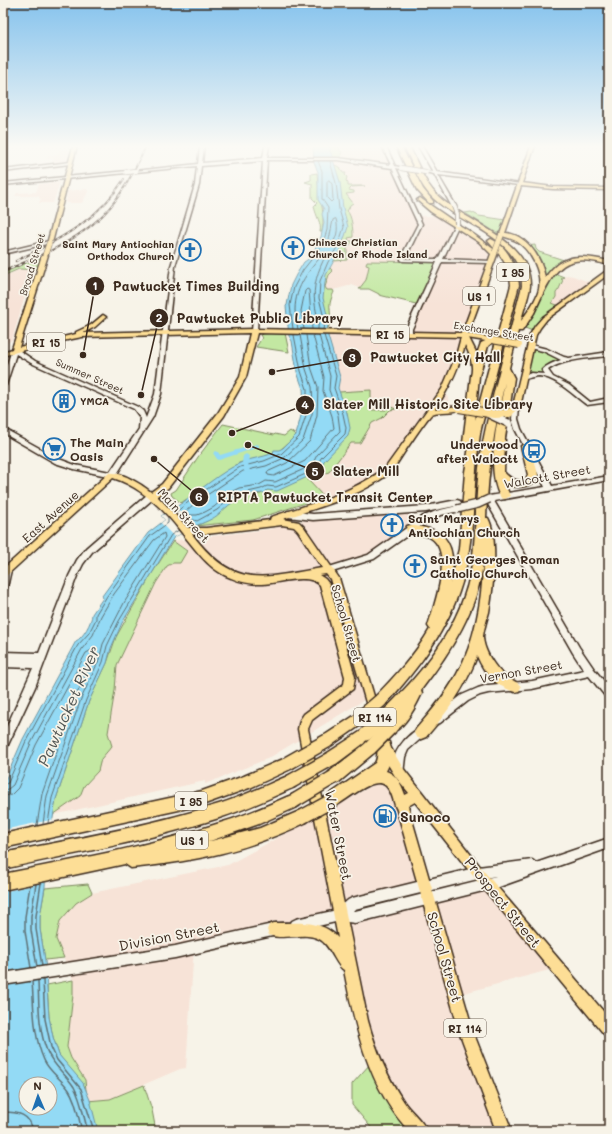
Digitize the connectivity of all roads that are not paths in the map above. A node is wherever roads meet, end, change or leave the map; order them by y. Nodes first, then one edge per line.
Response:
1 (61, 199) edge
2 (194, 199) edge
3 (262, 199) edge
4 (409, 199) edge
5 (420, 199) edge
6 (428, 199) edge
7 (437, 199) edge
8 (450, 199) edge
9 (514, 199) edge
10 (457, 225) junction
11 (501, 235) junction
12 (49, 243) junction
13 (3, 253) edge
14 (495, 253) junction
15 (440, 261) junction
16 (491, 262) junction
17 (609, 263) edge
18 (609, 271) edge
19 (541, 291) junction
20 (103, 317) dead end
21 (254, 331) junction
22 (165, 333) junction
23 (76, 334) junction
24 (409, 334) junction
25 (98, 335) junction
26 (513, 336) junction
27 (465, 339) junction
28 (492, 340) junction
29 (519, 345) junction
30 (531, 347) junction
31 (16, 348) junction
32 (3, 350) edge
33 (3, 354) edge
34 (609, 354) edge
35 (528, 357) junction
36 (26, 358) junction
37 (572, 360) junction
38 (10, 362) junction
39 (476, 366) junction
40 (505, 369) junction
41 (550, 376) junction
42 (522, 378) junction
43 (3, 385) edge
44 (445, 389) junction
45 (609, 400) edge
46 (155, 402) junction
47 (516, 407) junction
48 (136, 408) junction
49 (459, 408) junction
50 (430, 413) junction
51 (486, 413) junction
52 (142, 429) junction
53 (5, 433) edge
54 (520, 435) junction
55 (526, 446) junction
56 (472, 458) junction
57 (499, 472) junction
58 (112, 475) junction
59 (609, 478) edge
60 (550, 487) junction
61 (151, 496) junction
62 (505, 496) junction
63 (490, 500) junction
64 (314, 505) junction
65 (457, 506) junction
66 (403, 511) junction
67 (288, 514) junction
68 (481, 515) junction
69 (302, 516) junction
70 (320, 517) junction
71 (251, 526) junction
72 (413, 528) junction
73 (223, 529) junction
74 (301, 529) junction
75 (186, 531) junction
76 (197, 546) junction
77 (330, 570) junction
78 (297, 575) junction
79 (5, 579) edge
80 (477, 637) junction
81 (430, 641) junction
82 (3, 656) edge
83 (40, 661) junction
84 (3, 663) edge
85 (591, 672) junction
86 (510, 687) junction
87 (609, 694) edge
88 (387, 724) junction
89 (421, 732) junction
90 (3, 746) edge
91 (384, 746) junction
92 (399, 772) junction
93 (358, 784) junction
94 (418, 795) junction
95 (401, 803) junction
96 (3, 841) edge
97 (609, 843) edge
98 (3, 861) edge
99 (84, 864) junction
100 (543, 865) junction
101 (478, 873) junction
102 (3, 882) edge
103 (487, 884) junction
104 (424, 886) junction
105 (428, 899) junction
106 (340, 915) junction
107 (274, 930) junction
108 (352, 976) junction
109 (3, 979) edge
110 (609, 1029) edge
111 (419, 1131) edge
112 (504, 1131) edge

1 - 12 main road, Broad Street
2 - 22 main road
3 - 21 main road
4 - 15 main road
5 - 10 highway
6 - 56 highway, I 95
7 - 26 highway, I 95
8 - 10 main road, bridge
9 - 11 main road, US 1
10 - 14 main road
10 - 15 main road
11 - 14 main road, US 1, bridge
11 - 19 highway
12 - 13 main road
12 - 31 main road, Broad Street, bridge
14 - 16 main road, US 1
15 - 16 main road
15 - 24 main road
16 - 27 main road, US 1
17 - 19 highway
18 - 30 main road
19 - 26 highway
20 - 23 main road
21 - 22 main road, Exchange Street / RI 15
21 - 24 main road, Exchange Street / RI 15
21 - 61 main road
22 - 25 main road, Exchange Street / RI 15
22 - 46 main road
23 - 25 main road, Exchange Street / RI 15
23 - 31 main road, Exchange Street / RI 15
24 - 27 main road, Exchange Street / RI 15
25 - 31 main road, Exchange Street / RI 15
26 - 40 highway, I 95
27 - 28 main road, Exchange Street
27 - 39 highway
27 - 44 main road
28 - 29 main road, Exchange Street, bridge
28 - 39 highway
29 - 30 main road, Exchange Street
29 - 35 main road
30 - 35 main road
30 - 37 main road, Exchange Street
31 - 32 main road, RI 15
31 - 33 main road, RI 15
31 - 36 main road, Summer Street
31 - 38 main road, Broad Street
34 - 37 main road
35 - 42 main road
36 - 38 main road
36 - 48 main road, Summer Street
37 - 41 main road
38 - 43 main road, Broad Street
39 - 56 highway
40 - 57 highway
40 - 68 highway, I 95
41 - 42 main road
41 - 45 main road
42 - 47 main road
44 - 49 main road
44 - 50 main road
46 - 48 main road
46 - 52 main road
47 - 51 main road, bridge
47 - 54 main road
48 - 52 main road
49 - 50 main road
49 - 51 main road, bridge
50 - 64 main road
51 - 54 main road, bridge
52 - 58 main road
53 - 58 main road, Main Street
54 - 55 main road
55 - 57 highway
55 - 60 main road
56 - 81 highway, I 95
57 - 62 highway
58 - 61 main road, Main Street
58 - 79 main road, East Avenue
59 - 60 main road, Walcott Street
60 - 62 main road, Walcott Street
61 - 75 main road, Main Street
61 - 83 main road
62 - 63 main road, Walcott Street
63 - 65 main road, Walcott Street, bridge
63 - 85 main road
64 - 67 main road
64 - 69 main road
64 - 70 main road
65 - 66 main road, Walcott Street
65 - 72 main road, Main Street
66 - 70 main road, Walcott Street
66 - 72 main road
67 - 69 main road, Walcott Street
67 - 71 main road
68 - 80 highway
68 - 88 highway, I 95
69 - 70 main road, Walcott Street
69 - 74 main road
71 - 73 main road
71 - 74 main road
72 - 77 main road, Main Street
72 - 81 highway
73 - 75 main road
73 - 76 main road
74 - 77 main road, School Street
75 - 76 main road, Main Street
76 - 78 main road, Main Street
77 - 78 main road, Main Street
77 - 91 main road, School Street / RI 114
78 - 106 main road, Water Street
80 - 86 highway
80 - 89 highway
81 - 96 highway, I 95, bridge
82 - 83 main road
83 - 84 main road
83 - 90 main road
85 - 86 main road, Vernon Street
85 - 87 main road
86 - 89 main road, Vernon Street
88 - 98 highway, I 95, bridge
88 - 99 highway, US 1, bridge
89 - 92 main road, Vernon Street
91 - 92 main road, School Street / RI 114
91 - 93 highway
92 - 94 main road, Prospect Street / RI 114
93 - 95 highway
93 - 99 highway, bridge
94 - 95 main road
94 - 101 main road, Prospect Street / RI 114
95 - 104 main road, School Street
97 - 100 main road, Division Street
99 - 102 highway, US 1
100 - 101 main road, Division Street
100 - 103 main road, Division Street
101 - 103 main road, Prospect Street / RI 114
101 - 104 main road, Division Street
103 - 105 main road, Division Street
103 - 110 main road, Prospect Street / RI 114
104 - 105 main road, School Street / RI 114
104 - 106 main road, Division Street
105 - 106 main road, Division Street
105 - 112 main road, School Street / RI 114
106 - 107 main road, Division Street
106 - 108 main road, Water Street
107 - 108 main road
107 - 109 main road, Division Street
108 - 111 main road, Water Street

